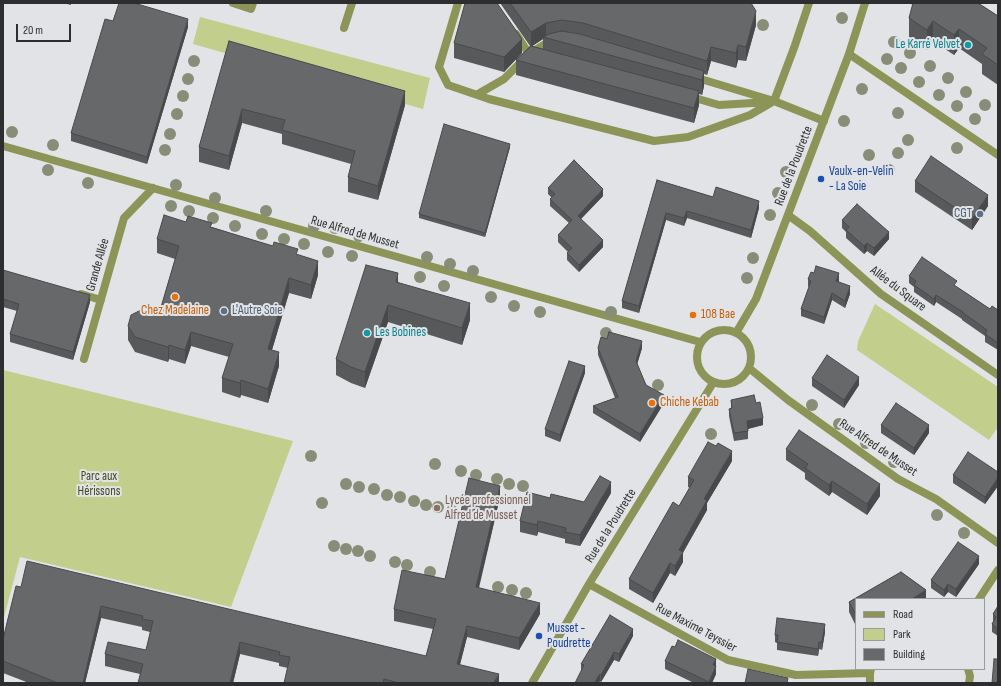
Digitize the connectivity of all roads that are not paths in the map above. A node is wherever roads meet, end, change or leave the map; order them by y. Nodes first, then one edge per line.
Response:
1 (233, 3) edge
2 (252, 3) edge
3 (352, 3) edge
4 (458, 3) edge
5 (809, 3) edge
6 (865, 3) edge
7 (344, 28) dead end
8 (511, 28) edge
9 (561, 40) edge
10 (529, 54) junction
11 (849, 54) junction
12 (544, 58) edge
13 (683, 73) edge
14 (478, 94) junction
15 (681, 95) edge
16 (774, 101) junction
17 (824, 121) junction
18 (3, 146) edge
19 (998, 155) edge
20 (153, 188) junction
21 (788, 216) junction
22 (70, 291) edge
23 (100, 300) junction
24 (736, 332) junction
25 (700, 342) junction
26 (84, 359) dead end
27 (749, 368) junction
28 (998, 374) edge
29 (714, 383) junction
30 (998, 542) edge
31 (998, 570) edge
32 (589, 584) junction
33 (979, 598) edge
34 (968, 670) edge
35 (870, 671) edge
36 (532, 683) edge
37 (870, 683) edge
38 (969, 683) edge

1 - 2 street
3 - 7 street
4 - 14 street
5 - 16 street
6 - 11 street, Rue de la Poudrette
8 - 10 street
9 - 10 street
10 - 12 street
10 - 14 street
11 - 17 street, Rue de la Poudrette
11 - 19 street
13 - 16 street
14 - 16 street
15 - 16 street
16 - 17 street
17 - 21 street, Rue de la Poudrette
18 - 20 street, Rue Alfred de Musset
20 - 23 street, Grande Allée
20 - 25 street, Rue Alfred de Musset
21 - 24 street, Rue de la Poudrette
21 - 28 street, Allée du Square
22 - 23 street
23 - 26 street, Grande Allée
24 - 25 street
24 - 27 street
25 - 29 street
27 - 29 street
27 - 30 street, Rue Alfred de Musset
29 - 32 street, Rue de la Poudrette
31 - 33 street
32 - 35 street, Rue Maxime Teyssier
32 - 36 street, Rue de la Poudrette
34 - 38 street
35 - 37 street

